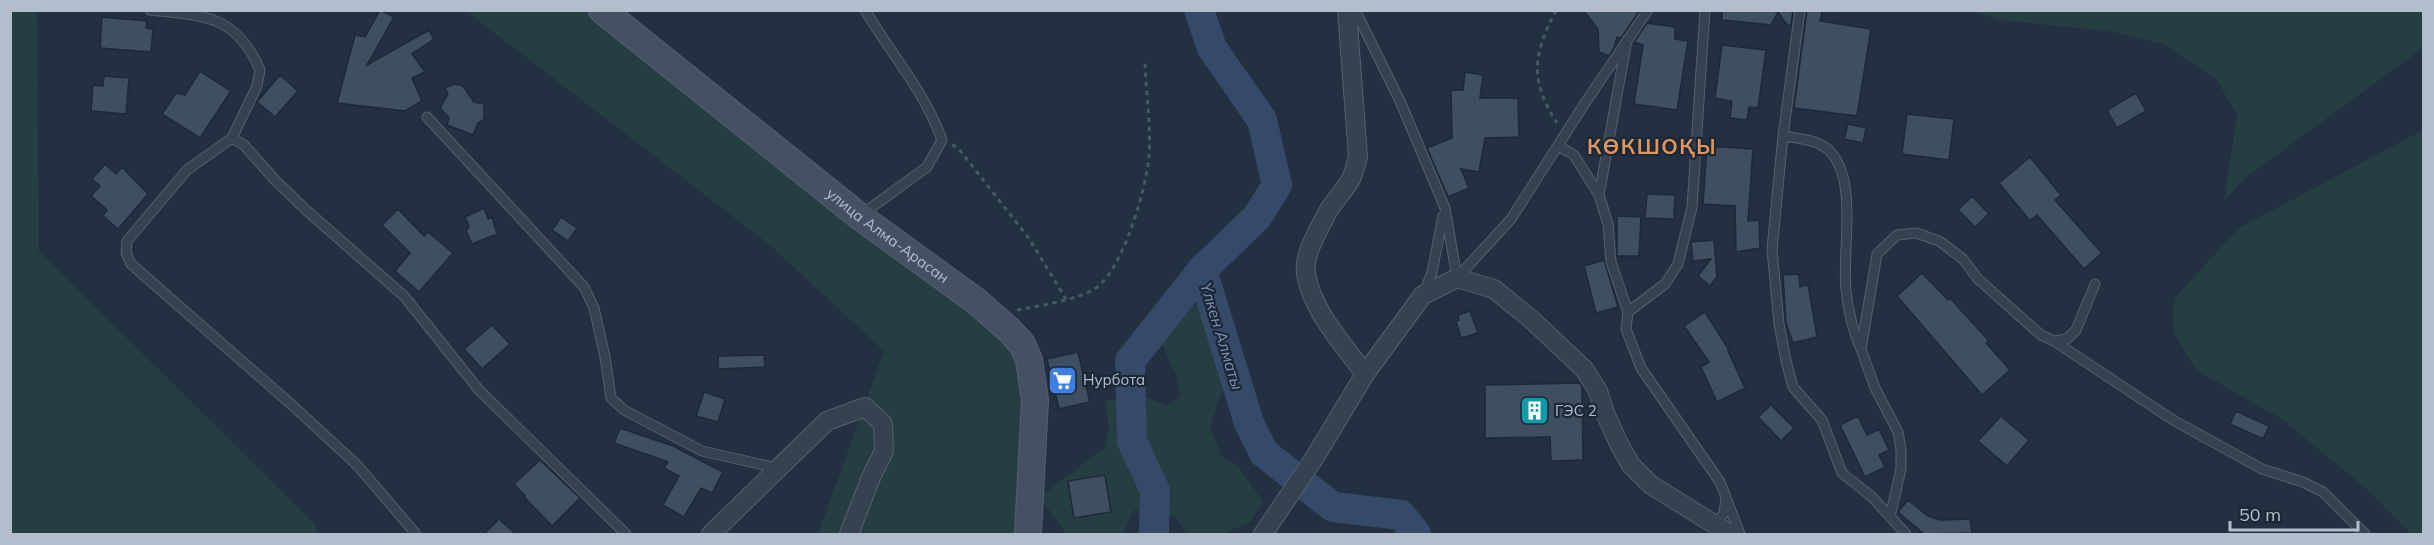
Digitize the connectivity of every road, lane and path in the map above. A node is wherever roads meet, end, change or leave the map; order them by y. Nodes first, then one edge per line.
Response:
1 (150, 10) edge
2 (602, 10) edge
3 (865, 10) edge
4 (1347, 10) edge
5 (1355, 10) edge
6 (1556, 10) edge
7 (1648, 10) edge
8 (1705, 10) edge
9 (1800, 10) edge
10 (1627, 40) junction
11 (1145, 63) dead end
12 (427, 117) dead end
13 (1564, 135) junction
14 (1783, 136) junction
15 (232, 138) junction
16 (942, 140) junction
17 (1558, 146) junction
18 (1599, 195) junction
19 (1445, 208) junction
20 (859, 216) junction
21 (1457, 278) junction
22 (2095, 284) dead end
23 (1423, 296) junction
24 (1066, 299) junction
25 (1628, 312) junction
26 (991, 314) junction
27 (2054, 341) junction
28 (1861, 349) junction
29 (1365, 374) junction
30 (780, 468) junction
31 (1726, 496) junction
32 (1890, 517) junction
33 (1709, 520) junction
34 (416, 534) edge
35 (626, 534) edge
36 (711, 534) edge
37 (849, 534) edge
38 (1028, 534) edge
39 (1263, 534) edge
40 (1730, 534) edge
41 (1740, 534) edge
42 (1906, 534) edge
43 (2365, 534) edge

1 - 15 lane
2 - 20 main road, улица Алма-Арасан
3 - 16 lane
4 - 29 street
5 - 19 lane
6 - 13 path
7 - 10 lane
8 - 25 lane
9 - 14 lane
10 - 13 lane
10 - 18 lane
11 - 24 path
12 - 30 lane
13 - 17 lane
14 - 28 lane
14 - 32 lane
15 - 34 lane
15 - 35 lane
16 - 20 lane
16 - 24 path
17 - 18 lane
17 - 21 lane
18 - 25 lane
19 - 21 lane
19 - 23 lane
20 - 26 main road, улица Алма-Арасан
21 - 23 street
21 - 33 street
22 - 27 lane
23 - 29 street
24 - 26 path
25 - 31 lane
26 - 38 main road, улица Алма-Арасан
27 - 28 lane
27 - 43 lane
28 - 32 lane
29 - 39 street
30 - 36 street
30 - 37 street
31 - 33 lane
31 - 41 lane
32 - 42 lane
33 - 40 street

